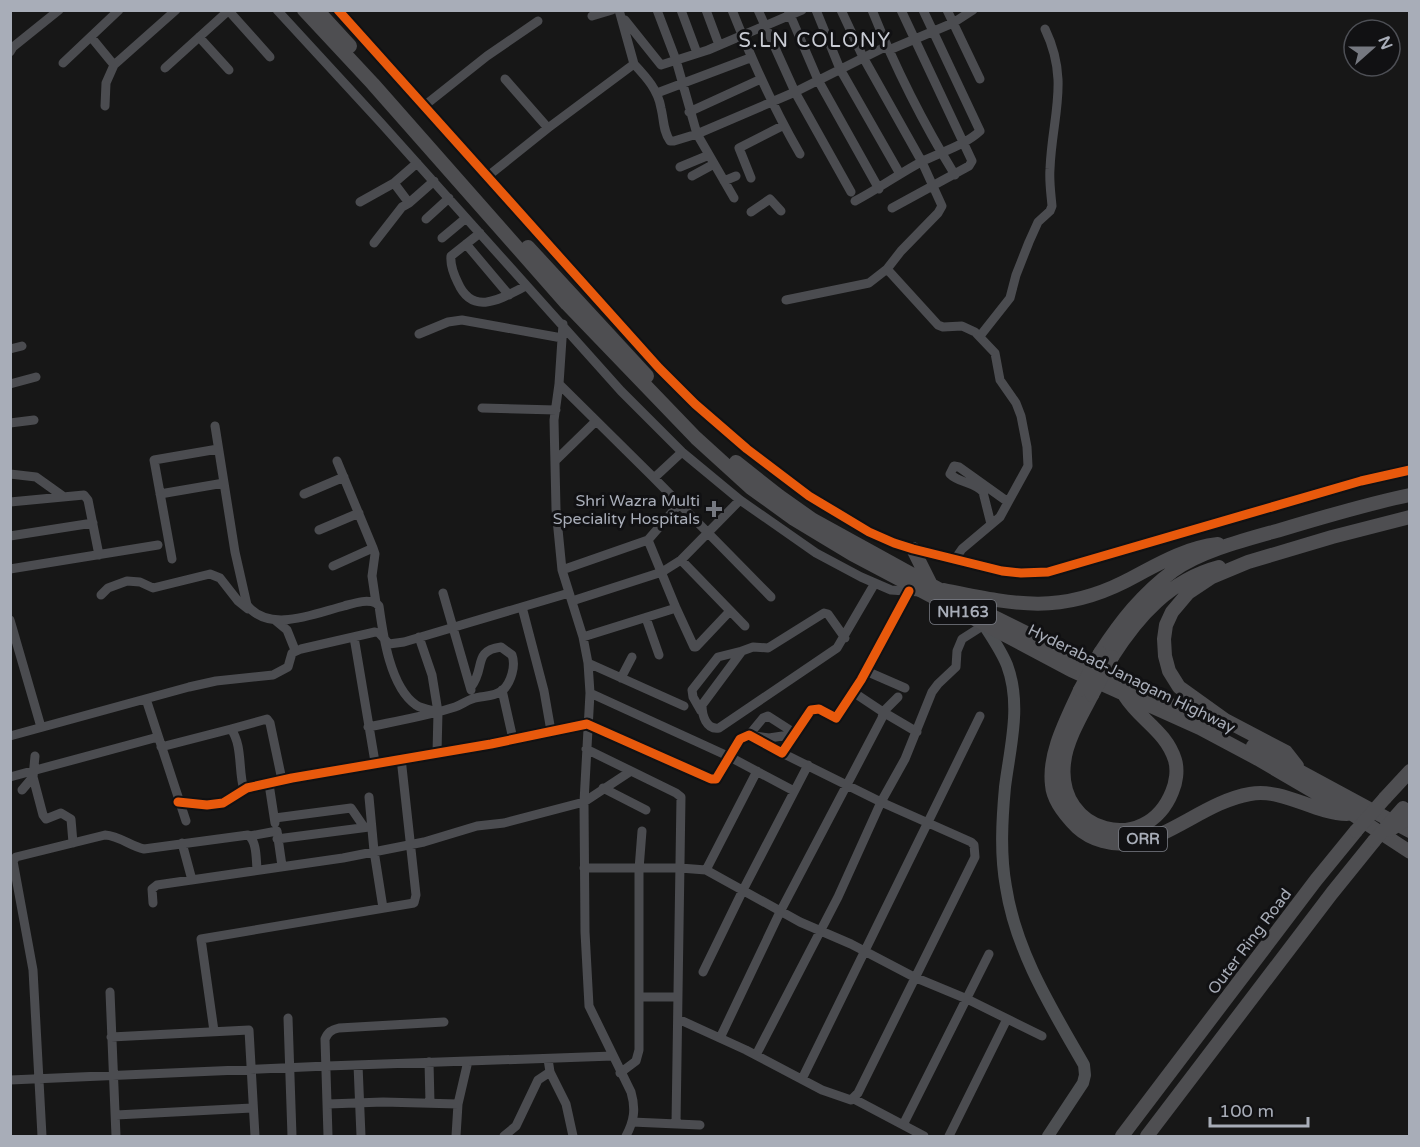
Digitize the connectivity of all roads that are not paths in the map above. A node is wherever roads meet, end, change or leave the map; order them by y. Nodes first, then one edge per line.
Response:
1 (59, 10) edge
2 (119, 10) edge
3 (176, 10) edge
4 (277, 10) edge
5 (304, 10) edge
6 (317, 10) edge
7 (338, 10) edge
8 (657, 10) edge
9 (681, 10) edge
10 (706, 10) edge
11 (732, 10) edge
12 (758, 10) edge
13 (802, 10) edge
14 (816, 10) edge
15 (841, 10) edge
16 (872, 10) edge
17 (901, 10) edge
18 (923, 10) edge
19 (947, 10) edge
20 (973, 10) edge
21 (228, 11) edge
22 (617, 12) edge
23 (789, 12) edge
24 (592, 16) dead end
25 (538, 21) dead end
26 (953, 23) junction
27 (765, 26) junction
28 (1045, 29) dead end
29 (934, 31) junction
30 (742, 35) junction
31 (91, 37) junction
32 (199, 37) junction
33 (914, 40) junction
34 (719, 45) junction
35 (888, 48) junction
36 (10, 52) edge
37 (697, 53) junction
38 (270, 57) dead end
39 (863, 57) junction
40 (750, 58) junction
41 (676, 60) junction
42 (63, 63) dead end
43 (634, 64) junction
44 (114, 65) junction
45 (165, 68) dead end
46 (840, 69) junction
47 (229, 70) dead end
48 (505, 79) dead end
49 (761, 79) junction
50 (980, 79) dead end
51 (818, 80) junction
52 (682, 85) junction
53 (795, 92) junction
54 (657, 93) junction
55 (771, 102) junction
56 (105, 106) dead end
57 (424, 106) junction
58 (689, 112) junction
59 (784, 125) junction
60 (548, 128) junction
61 (697, 134) junction
62 (963, 143) junction
63 (941, 153) junction
64 (800, 154) dead end
65 (709, 155) junction
66 (922, 162) junction
67 (417, 163) junction
68 (714, 164) junction
69 (680, 167) dead end
70 (900, 174) junction
71 (955, 174) junction
72 (488, 176) junction
73 (692, 176) dead end
74 (736, 176) dead end
75 (751, 178) dead end
76 (434, 181) junction
77 (724, 182) junction
78 (393, 183) junction
79 (934, 186) junction
80 (879, 189) junction
81 (450, 198) junction
82 (734, 198) dead end
83 (360, 202) dead end
84 (409, 203) junction
85 (892, 208) dead end
86 (781, 211) dead end
87 (752, 212) dead end
88 (466, 218) junction
89 (426, 219) dead end
90 (480, 234) junction
91 (442, 238) dead end
92 (374, 243) dead end
93 (466, 244) junction
94 (887, 269) junction
95 (526, 286) junction
96 (509, 295) junction
97 (786, 300) dead end
98 (563, 324) junction
99 (419, 334) dead end
100 (980, 336) junction
101 (562, 338) junction
102 (22, 346) dead end
103 (10, 349) edge
104 (36, 377) dead end
105 (10, 384) edge
106 (559, 384) junction
107 (482, 408) dead end
108 (556, 410) junction
109 (34, 420) dead end
110 (596, 421) junction
111 (10, 423) edge
112 (215, 426) dead end
113 (218, 449) junction
114 (682, 452) junction
115 (337, 461) dead end
116 (555, 461) junction
117 (1410, 470) edge
118 (10, 474) edge
119 (344, 477) junction
120 (654, 478) junction
121 (224, 483) junction
122 (160, 494) junction
123 (304, 494) dead end
124 (1410, 495) edge
125 (64, 497) junction
126 (740, 500) junction
127 (10, 502) edge
128 (1008, 502) junction
129 (680, 503) junction
130 (359, 513) junction
131 (1410, 517) edge
132 (93, 523) junction
133 (991, 524) junction
134 (319, 530) dead end
135 (707, 533) junction
136 (10, 536) edge
137 (648, 540) junction
138 (1241, 541) junction
139 (158, 545) dead end
140 (373, 548) junction
141 (913, 549) junction
142 (99, 555) junction
143 (172, 559) dead end
144 (955, 559) junction
145 (681, 560) junction
146 (1248, 562) junction
147 (333, 566) dead end
148 (10, 570) edge
149 (562, 570) junction
150 (662, 572) junction
151 (875, 583) junction
152 (931, 589) junction
153 (909, 591) junction
154 (443, 593) dead end
155 (101, 595) dead end
156 (571, 597) junction
157 (771, 597) dead end
158 (376, 603) junction
159 (522, 607) junction
160 (676, 608) junction
161 (252, 611) junction
162 (730, 611) junction
163 (646, 618) junction
164 (10, 620) edge
165 (275, 620) junction
166 (982, 623) junction
167 (745, 626) dead end
168 (451, 627) junction
169 (354, 637) junction
170 (419, 637) junction
171 (583, 637) junction
172 (844, 638) junction
173 (385, 641) junction
174 (295, 650) junction
175 (742, 651) junction
176 (659, 655) dead end
177 (1106, 655) junction
178 (632, 657) dead end
179 (588, 663) junction
180 (866, 671) junction
181 (621, 678) junction
182 (471, 687) junction
183 (906, 688) dead end
184 (502, 690) junction
185 (853, 692) junction
186 (1086, 692) junction
187 (590, 693) junction
188 (1123, 693) junction
189 (898, 697) dead end
190 (473, 698) junction
191 (146, 699) junction
192 (684, 706) dead end
193 (702, 711) junction
194 (438, 712) junction
195 (883, 712) junction
196 (980, 716) dead end
197 (587, 724) junction
198 (368, 727) junction
199 (41, 728) junction
200 (231, 729) junction
201 (551, 731) junction
202 (917, 732) junction
203 (796, 734) junction
204 (749, 735) junction
205 (10, 736) edge
206 (513, 739) junction
207 (159, 742) junction
208 (586, 749) junction
209 (437, 753) junction
210 (782, 753) junction
211 (36, 756) dead end
212 (730, 757) junction
213 (401, 758) junction
214 (375, 762) junction
215 (808, 765) junction
216 (631, 771) junction
217 (757, 771) junction
218 (1410, 771) edge
219 (1303, 772) junction
220 (33, 774) junction
221 (10, 777) edge
222 (282, 780) junction
223 (269, 784) junction
224 (847, 785) junction
225 (603, 788) junction
226 (21, 790) dead end
227 (244, 790) junction
228 (794, 791) junction
229 (369, 797) dead end
230 (178, 802) junction
231 (584, 802) junction
232 (881, 802) junction
233 (1407, 808) edge
234 (646, 810) dead end
235 (1352, 814) junction
236 (274, 818) junction
237 (186, 821) dead end
238 (928, 823) junction
239 (368, 827) junction
240 (642, 831) dead end
241 (1410, 831) edge
242 (277, 835) junction
243 (250, 836) junction
244 (73, 843) junction
245 (182, 843) junction
246 (411, 843) junction
247 (374, 851) junction
248 (1410, 852) edge
249 (282, 866) junction
250 (584, 868) junction
251 (680, 868) junction
252 (258, 869) junction
253 (639, 869) junction
254 (706, 870) junction
255 (192, 880) junction
256 (743, 890) junction
257 (153, 903) dead end
258 (383, 908) junction
259 (780, 912) junction
260 (820, 930) junction
261 (866, 952) junction
262 (989, 954) dead end
263 (703, 972) dead end
264 (914, 977) junction
265 (110, 992) dead end
266 (639, 997) junction
267 (678, 997) junction
268 (967, 999) junction
269 (288, 1018) dead end
270 (678, 1019) junction
271 (1007, 1019) junction
272 (444, 1022) dead end
273 (214, 1031) junction
274 (1042, 1036) dead end
275 (111, 1037) junction
276 (720, 1038) junction
277 (756, 1054) junction
278 (613, 1056) junction
279 (548, 1059) junction
280 (468, 1061) junction
281 (429, 1062) junction
282 (358, 1065) junction
283 (327, 1066) junction
284 (288, 1068) junction
285 (250, 1070) junction
286 (550, 1072) junction
287 (620, 1073) junction
288 (115, 1074) junction
289 (39, 1078) junction
290 (802, 1079) junction
291 (10, 1080) edge
292 (854, 1099) junction
293 (359, 1103) junction
294 (430, 1103) junction
295 (328, 1104) junction
296 (458, 1104) junction
297 (252, 1108) junction
298 (116, 1115) junction
299 (632, 1122) junction
300 (676, 1124) junction
301 (700, 1125) dead end
302 (903, 1125) junction
303 (42, 1137) edge
304 (116, 1137) edge
305 (255, 1137) edge
306 (292, 1137) edge
307 (328, 1137) edge
308 (361, 1137) edge
309 (456, 1137) edge
310 (504, 1137) edge
311 (573, 1137) edge
312 (626, 1137) edge
313 (924, 1137) edge
314 (949, 1137) edge
315 (1048, 1137) edge
316 (1122, 1137) edge
317 (1147, 1137) edge

1 - 36 street
2 - 31 street
3 - 44 street
4 - 67 street
5 - 152 highway, Hyderabad-Janagam Highway / NH163
6 - 152 highway, Hyderabad-Janagam Highway / NH163
7 - 57 street
8 - 41 street
9 - 37 street
10 - 34 street
11 - 30 street
12 - 27 street
13 - 23 street
14 - 46 street
15 - 39 street
16 - 35 street
17 - 33 street
18 - 29 street
19 - 26 street
20 - 26 street
21 - 32 street
21 - 38 street
22 - 24 street
22 - 41 street
22 - 43 street
23 - 27 street
23 - 51 street
25 - 57 street
26 - 29 street
26 - 50 street
27 - 30 street
27 - 53 street
28 - 100 street
29 - 33 street
29 - 62 street
30 - 34 street
30 - 40 street
31 - 42 street
31 - 44 street
32 - 45 street
32 - 47 street
33 - 35 street
33 - 62 street
34 - 37 street
35 - 39 street
35 - 63 street
37 - 41 street
39 - 46 street
39 - 66 street
40 - 49 street
40 - 52 street
41 - 52 street
43 - 54 street
43 - 60 street
44 - 56 street
46 - 51 street
46 - 70 street
48 - 60 street
49 - 55 street
49 - 58 street
51 - 53 street
51 - 80 street
52 - 54 street
52 - 58 street
53 - 55 street
53 - 80 street
54 - 61 street
55 - 59 street
55 - 61 street
57 - 72 street
58 - 61 street
59 - 64 street
59 - 75 street
60 - 72 street
61 - 65 street
62 - 63 street
62 - 71 street
63 - 66 street
63 - 71 street
65 - 68 street
65 - 69 street
66 - 70 street
66 - 79 street
67 - 76 street
67 - 78 street
68 - 73 street
68 - 77 street
70 - 80 street
71 - 79 street
72 - 141 street
74 - 77 street
76 - 81 street
76 - 84 street
77 - 82 street
78 - 83 street
78 - 84 street
79 - 85 street
79 - 94 street
81 - 88 street
81 - 89 street
84 - 92 street
86 - 87 street
88 - 90 street
88 - 91 street
90 - 93 street
90 - 95 street
93 - 96 street
93 - 96 street
94 - 97 street
94 - 100 street
95 - 96 street
95 - 98 street
98 - 101 street
98 - 114 street
99 - 101 street
100 - 128 street
101 - 106 street
102 - 103 street
104 - 105 street
106 - 108 street
106 - 110 street
107 - 108 street
108 - 116 street
109 - 111 street
110 - 116 street
110 - 120 street
112 - 113 street
113 - 121 street
113 - 122 street
114 - 120 street
114 - 126 street
115 - 119 street
116 - 149 street
117 - 144 street
118 - 125 street
119 - 123 street
119 - 130 street
120 - 129 street
121 - 122 street
121 - 161 street
122 - 143 street
124 - 138 highway, ORR
125 - 127 street
125 - 132 street
126 - 135 street
126 - 151 street
128 - 133 street
128 - 133 street
129 - 135 street
129 - 137 street
130 - 134 street
130 - 140 street
131 - 146 highway, ORR
132 - 136 street
132 - 142 street
133 - 144 street
135 - 145 street
135 - 157 street
137 - 149 street
137 - 150 street
138 - 152 highway, ORR
138 - 177 highway, ORR
139 - 142 street
140 - 147 street
140 - 158 street
141 - 144 street
141 - 152 highway
142 - 148 street
145 - 150 street
145 - 162 street
146 - 177 highway, ORR
146 - 219 highway, ORR
149 - 156 street
150 - 156 street
150 - 160 street
151 - 153 street
151 - 172 street
152 - 153 street
152 - 166 highway, Hyderabad-Janagam Highway / NH163
152 - 219 highway, Hyderabad-Janagam Highway / NH163
153 - 180 street
154 - 168 street
155 - 161 street
156 - 159 street
156 - 171 street
158 - 165 street
158 - 173 street
159 - 168 street
159 - 201 street
160 - 162 street
160 - 163 street
161 - 165 street
162 - 167 street
163 - 171 street
163 - 176 street
164 - 199 street
165 - 174 street
166 - 188 highway, Hyderabad-Janagam Highway / NH163
166 - 202 street
166 - 315 main road
168 - 170 street
168 - 182 street
169 - 173 street
169 - 174 street
169 - 198 street
170 - 173 street
170 - 194 street
171 - 179 street
172 - 175 street
172 - 193 street
173 - 194 street
174 - 191 street
175 - 193 street
175 - 193 street
177 - 186 highway, ORR, bridge
178 - 181 street
179 - 181 street
179 - 187 street
180 - 183 street
180 - 185 street
181 - 192 street
182 - 184 street
182 - 190 street
184 - 190 street
184 - 206 street
185 - 195 street
185 - 203 street
186 - 188 highway, ORR
186 - 235 highway, ORR
187 - 197 street
187 - 212 street
188 - 235 highway, Hyderabad-Janagam Highway / NH163
189 - 195 street
190 - 194 street
191 - 199 street
191 - 207 street
194 - 198 street
194 - 209 street
195 - 202 street
195 - 224 street
196 - 238 street
197 - 201 street
197 - 208 street
197 - 212 street
198 - 214 street
199 - 205 street
200 - 207 street
200 - 222 street
200 - 227 street
201 - 206 street
202 - 232 street
203 - 204 street
203 - 204 street
203 - 210 street
204 - 210 street
204 - 212 street
206 - 209 street
207 - 220 street
207 - 230 street
208 - 216 street
208 - 231 street
209 - 213 street
210 - 215 street
211 - 220 street
212 - 217 street
213 - 214 street
213 - 246 street
214 - 222 street
215 - 224 street
215 - 228 street
216 - 225 street
216 - 251 street
217 - 228 street
217 - 254 street
218 - 316 highway, Outer Ring Road, bridge
219 - 241 highway, Hyderabad-Janagam Highway / NH163
220 - 221 street
220 - 226 street
220 - 244 street
222 - 223 street
223 - 227 street
223 - 236 street
224 - 232 street
224 - 259 street
225 - 231 street
225 - 234 street
227 - 230 street
228 - 256 street
229 - 239 street
230 - 237 street
231 - 246 street
231 - 250 street
232 - 238 street
232 - 260 street
233 - 317 highway, bridge
235 - 248 highway, Hyderabad-Janagam Highway / NH163
236 - 239 street
236 - 242 street
238 - 261 street
238 - 264 street
239 - 242 street
239 - 247 street
240 - 253 street
242 - 243 street
242 - 249 street
243 - 245 street
243 - 252 street
244 - 245 street
244 - 289 street
245 - 255 street
246 - 247 street
246 - 258 street
247 - 249 street
247 - 258 street
249 - 252 street
250 - 253 street
250 - 278 street
251 - 253 street
251 - 254 street
251 - 267 street
252 - 255 street
253 - 266 street
254 - 256 street
255 - 257 street
256 - 259 street
256 - 263 street
258 - 273 street
259 - 260 street
259 - 276 street
260 - 261 street
260 - 277 street
261 - 264 street
261 - 290 street
262 - 268 street
264 - 268 street
264 - 292 street
265 - 275 street
266 - 267 street
266 - 287 street
267 - 270 street
268 - 271 street
268 - 302 street
269 - 284 street
270 - 276 street
270 - 300 street
271 - 274 street
271 - 314 street
272 - 283 street
273 - 275 street
273 - 285 street
275 - 288 street
276 - 277 street
277 - 290 street
278 - 279 street
278 - 287 street
279 - 280 street
279 - 286 street
280 - 281 street
280 - 296 street
281 - 282 street
281 - 294 street
282 - 283 street
282 - 293 street
283 - 284 street
283 - 295 street
284 - 285 street
284 - 306 street
285 - 288 street
285 - 297 street
286 - 310 street
286 - 311 street
287 - 299 street
288 - 289 street
288 - 298 street
289 - 291 street
289 - 303 street
290 - 292 street
292 - 302 street
293 - 294 street
293 - 295 street
293 - 308 street
294 - 296 street
295 - 307 street
296 - 309 street
297 - 298 street
297 - 305 street
298 - 304 street
299 - 300 street
299 - 312 street
300 - 301 street
302 - 313 street

